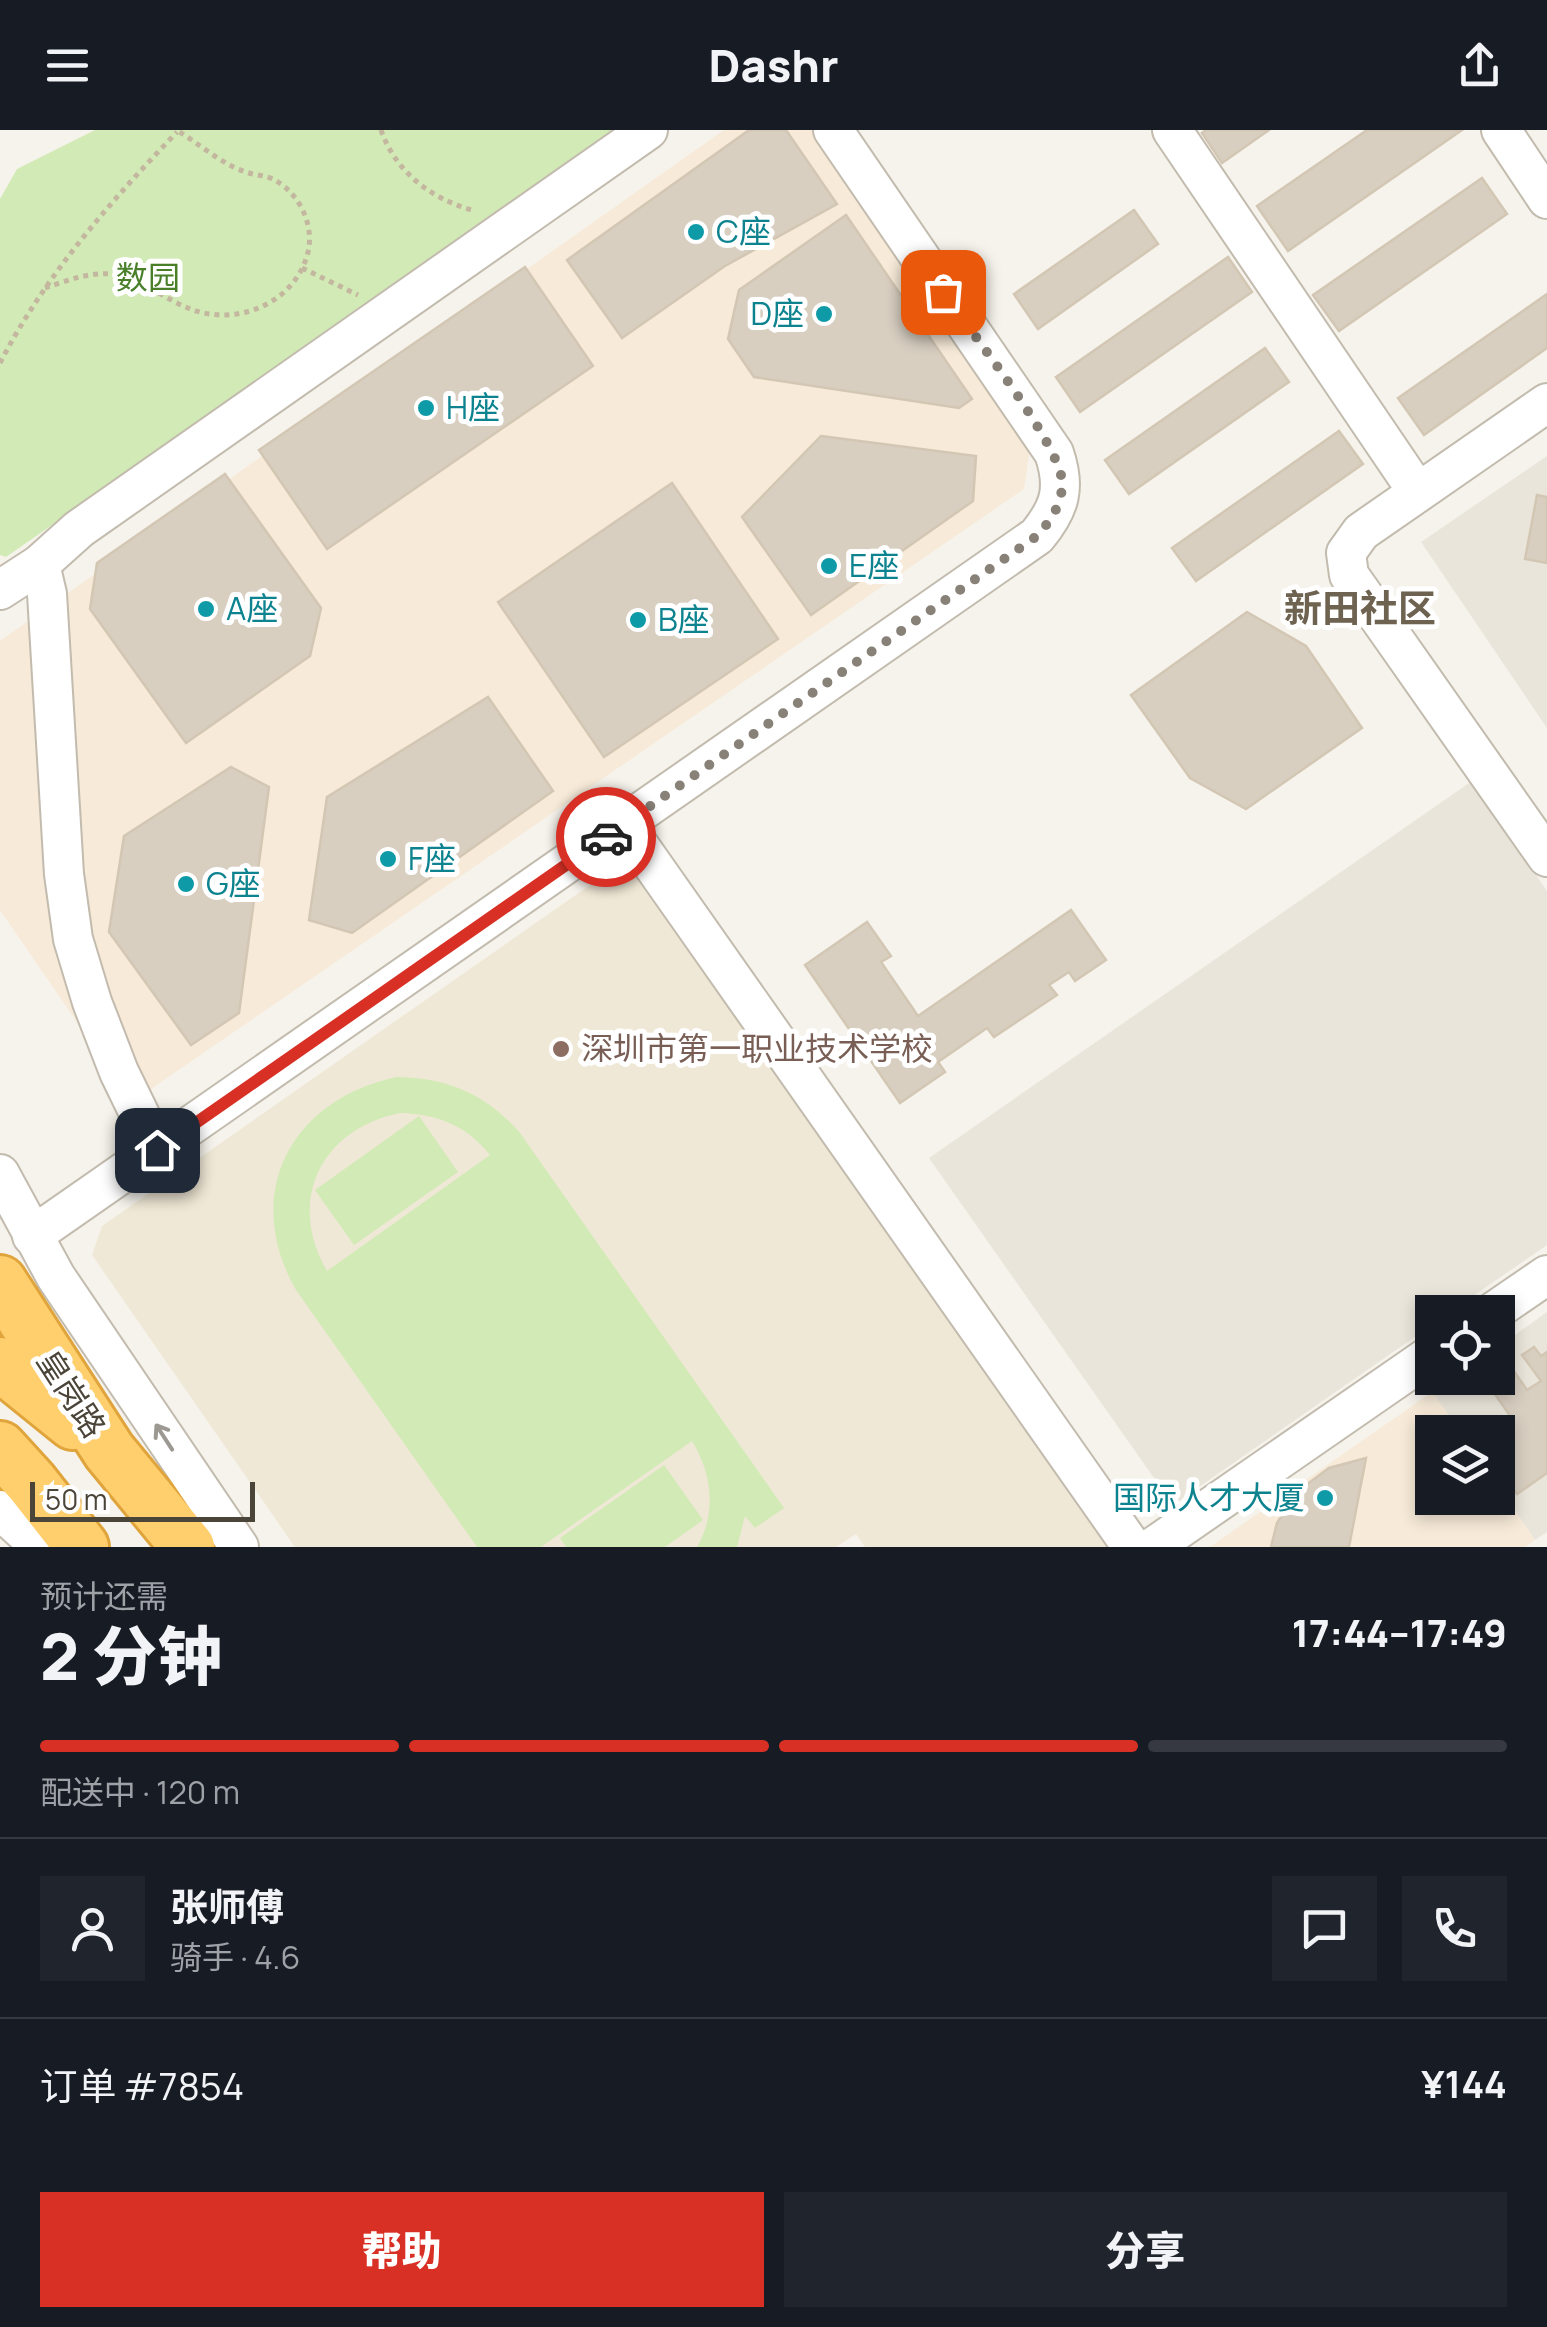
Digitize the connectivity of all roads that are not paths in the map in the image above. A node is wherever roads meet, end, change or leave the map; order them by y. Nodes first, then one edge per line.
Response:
1 (648, 130) edge
2 (832, 130) edge
3 (1172, 130) edge
4 (1500, 130) edge
5 (1547, 199) edge
6 (1547, 403) edge
7 (1417, 491) junction
8 (40, 564) junction
9 (3, 587) edge
10 (624, 824) junction
11 (1547, 857) edge
12 (157, 1150) junction
13 (0, 1174) edge
14 (32, 1236) junction
15 (1547, 1275) edge
16 (0, 1282) edge
17 (1515, 1297) edge
18 (0, 1364) edge
19 (1415, 1366) edge
20 (0, 1448) edge
21 (109, 1452) junction
22 (0, 1510) edge
23 (41, 1547) edge
24 (82, 1547) edge
25 (188, 1547) edge
26 (239, 1547) edge
27 (1132, 1547) edge
28 (1153, 1547) edge

1 - 8 street
2 - 10 street
3 - 7 street
4 - 5 street
6 - 7 street
7 - 11 street
8 - 9 street
8 - 12 street
10 - 12 street
10 - 27 street
12 - 14 street
13 - 14 street
26 -> 14 street
15 - 17 street
16 - 21 highway, 皇岗路
18 - 21 highway
19 - 28 street
20 - 24 highway
21 - 25 highway, 皇岗路
22 - 23 street

